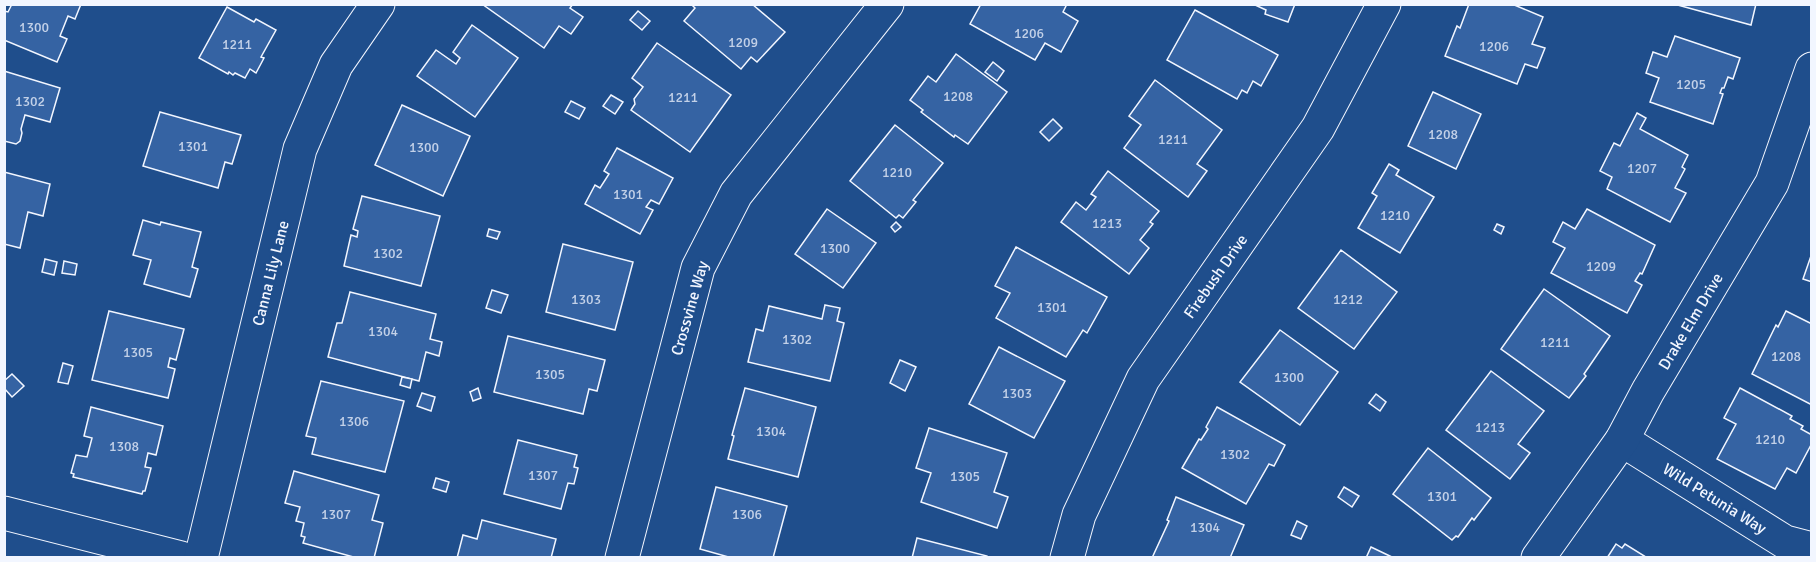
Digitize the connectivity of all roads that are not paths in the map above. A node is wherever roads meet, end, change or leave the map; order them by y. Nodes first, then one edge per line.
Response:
1 (378, 4) edge
2 (887, 4) edge
3 (1384, 4) edge
4 (1812, 69) edge
5 (1622, 440) junction
6 (4, 513) edge
7 (1812, 549) edge
8 (181, 558) edge
9 (201, 558) edge
10 (622, 558) edge
11 (1067, 558) edge
12 (1538, 558) edge

1 - 9 street, Canna Lily Lane
2 - 10 street, Crossvine Way
3 - 11 street, Firebush Drive
4 - 5 street, Drake Elm Drive
5 - 7 street, Wild Petunia Way
5 - 12 street, Drake Elm Drive
6 - 8 street

